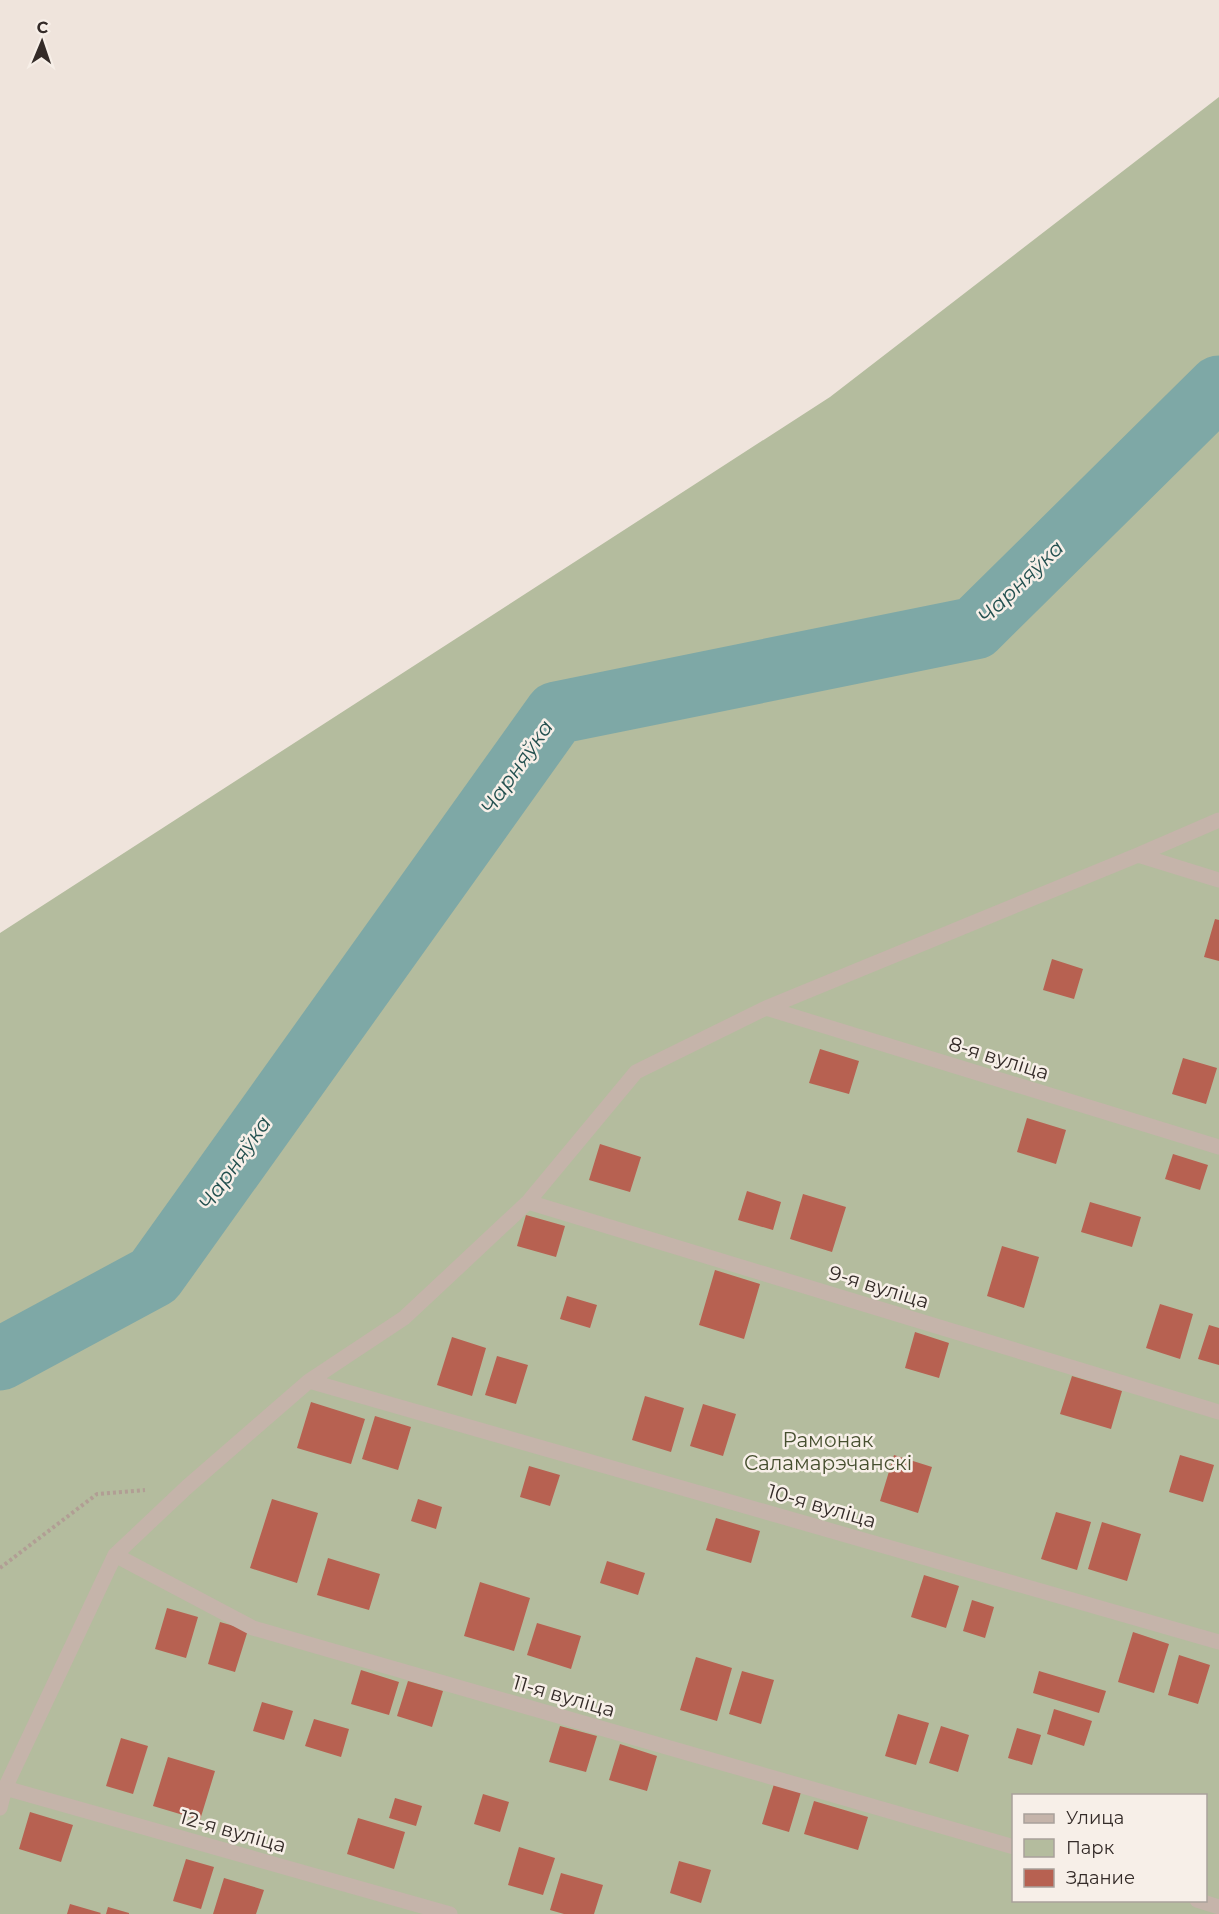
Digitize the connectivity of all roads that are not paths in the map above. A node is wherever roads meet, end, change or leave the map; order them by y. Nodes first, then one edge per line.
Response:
1 (1219, 819) edge
2 (1138, 855) junction
3 (1219, 880) edge
4 (766, 1008) junction
5 (1219, 1147) edge
6 (528, 1202) junction
7 (309, 1381) junction
8 (1219, 1412) edge
9 (114, 1556) junction
10 (1219, 1642) edge
11 (5, 1788) junction
12 (0, 1808) edge
13 (1012, 1847) edge
14 (1203, 1902) edge
15 (1219, 1907) edge
16 (450, 1914) edge

1 - 2 street
2 - 3 street
2 - 4 street
4 - 5 street, 8-я вуліца
4 - 6 street
6 - 7 street
6 - 8 street, 9-я вуліца
7 - 9 street
7 - 10 street, 10-я вуліца
9 - 11 street
9 - 13 street, 11-я вуліца
11 - 12 street
11 - 16 street, 12-я вуліца
14 - 15 street

